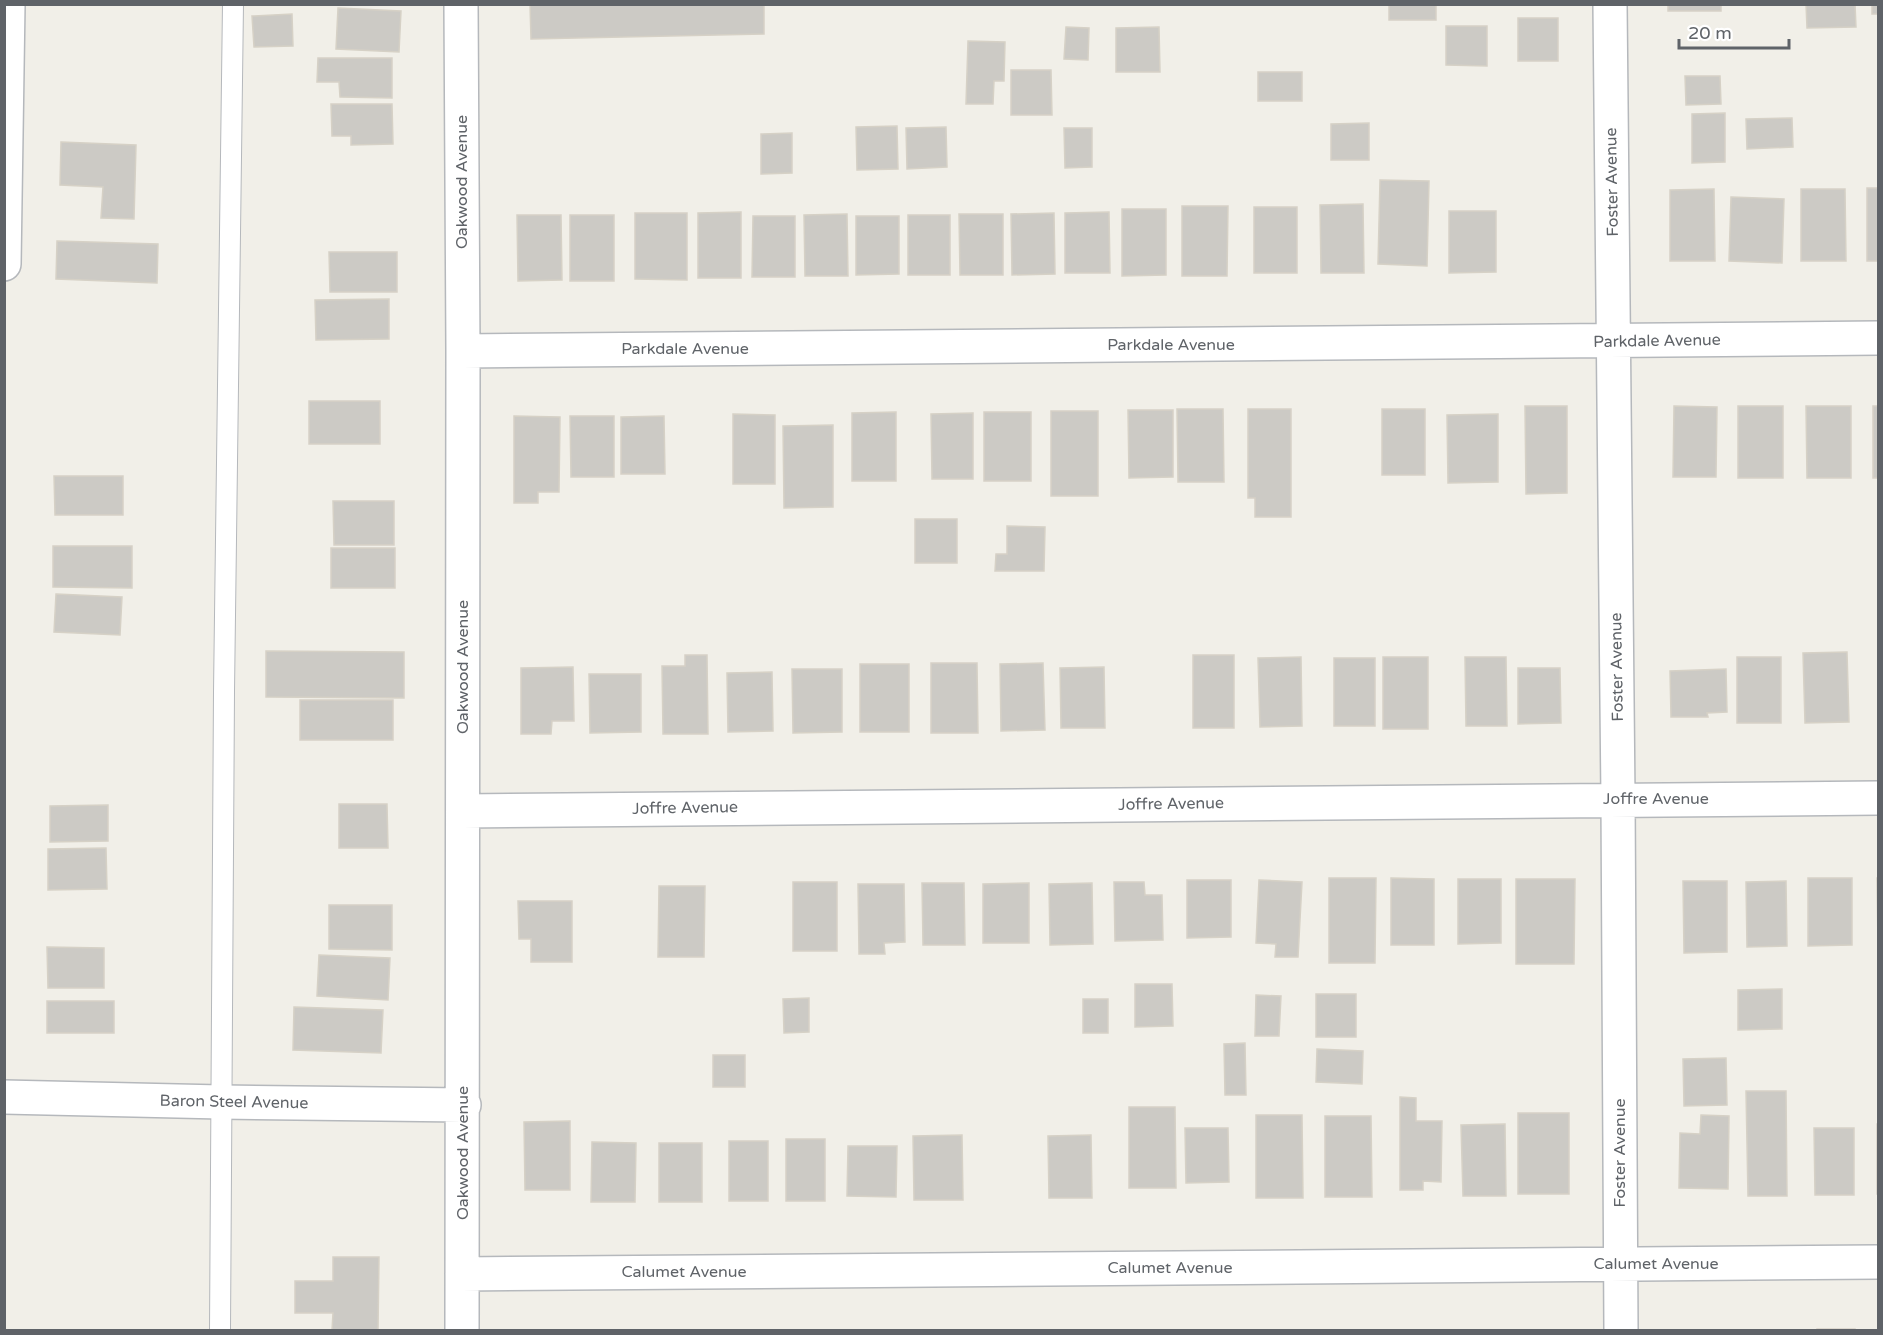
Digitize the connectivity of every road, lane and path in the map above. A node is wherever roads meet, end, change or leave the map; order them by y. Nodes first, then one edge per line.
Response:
1 (8, 4) edge
2 (233, 4) edge
3 (461, 4) edge
4 (1610, 4) edge
5 (4, 264) edge
6 (1878, 338) edge
7 (1614, 341) junction
8 (463, 351) junction
9 (1878, 798) edge
10 (1618, 799) junction
11 (463, 811) junction
12 (4, 1097) edge
13 (221, 1102) junction
14 (464, 1105) junction
15 (1878, 1262) edge
16 (1621, 1264) junction
17 (462, 1274) junction
18 (220, 1330) edge
19 (462, 1330) edge
20 (1621, 1330) edge

1 - 5 street
2 - 13 lane
3 - 8 street, Oakwood Avenue
4 - 7 street, Foster Avenue
6 - 7 street, Parkdale Avenue
7 - 8 street, Parkdale Avenue
7 - 10 street, Foster Avenue
8 - 11 street, Oakwood Avenue
9 - 10 street, Joffre Avenue
10 - 11 street, Joffre Avenue
10 - 16 street, Foster Avenue
11 - 14 street, Oakwood Avenue
12 - 13 street, Baron Steel Avenue
13 - 14 street, Baron Steel Avenue
13 - 18 lane
14 - 17 street, Oakwood Avenue
15 - 16 street, Calumet Avenue
16 - 17 street, Calumet Avenue
16 - 20 street, Foster Avenue
17 - 19 street, Oakwood Avenue

